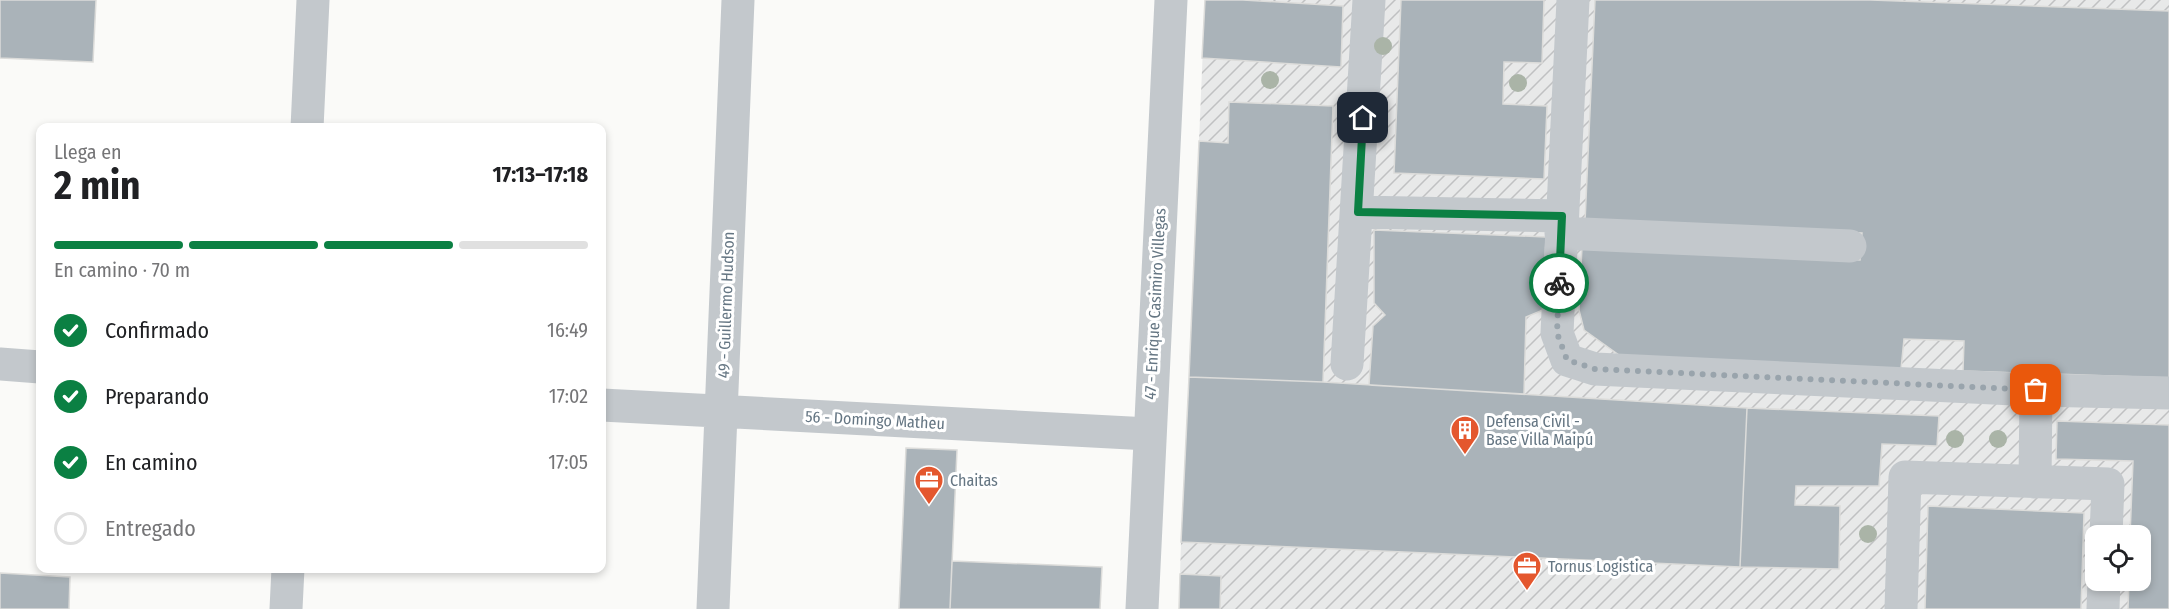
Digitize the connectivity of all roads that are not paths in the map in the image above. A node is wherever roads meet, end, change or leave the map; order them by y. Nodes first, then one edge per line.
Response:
1 (313, 0) edge
2 (738, 0) edge
3 (1171, 0) edge
4 (1369, 0) edge
5 (1573, 0) edge
6 (307, 123) edge
7 (1358, 212) junction
8 (1561, 225) junction
9 (1850, 246) dead end
10 (0, 364) edge
11 (1347, 364) dead end
12 (36, 367) edge
13 (2036, 390) junction
14 (2169, 393) edge
15 (606, 405) edge
16 (722, 412) junction
17 (1149, 434) junction
18 (2035, 482) junction
19 (2106, 525) edge
20 (288, 573) edge
21 (2104, 591) edge
22 (286, 609) edge
23 (713, 609) edge
24 (1142, 609) edge
25 (1901, 609) edge
26 (2103, 609) edge

1 - 6 street
2 - 16 street, 49 - Guillermo Hudson
3 - 17 street, 47 - Enrique Casimiro Villegas
4 - 7 street
5 - 8 street
7 - 8 street
7 - 11 street
8 - 9 street
8 - 13 street
10 - 12 street
13 - 14 street
13 - 18 street
15 - 16 street, 56 - Domingo Matheu
16 - 17 street, 56 - Domingo Matheu
16 - 23 street, 49 - Guillermo Hudson
17 - 24 street, 47 - Enrique Casimiro Villegas
18 - 19 street
18 - 25 street
20 - 22 street
21 - 26 street

